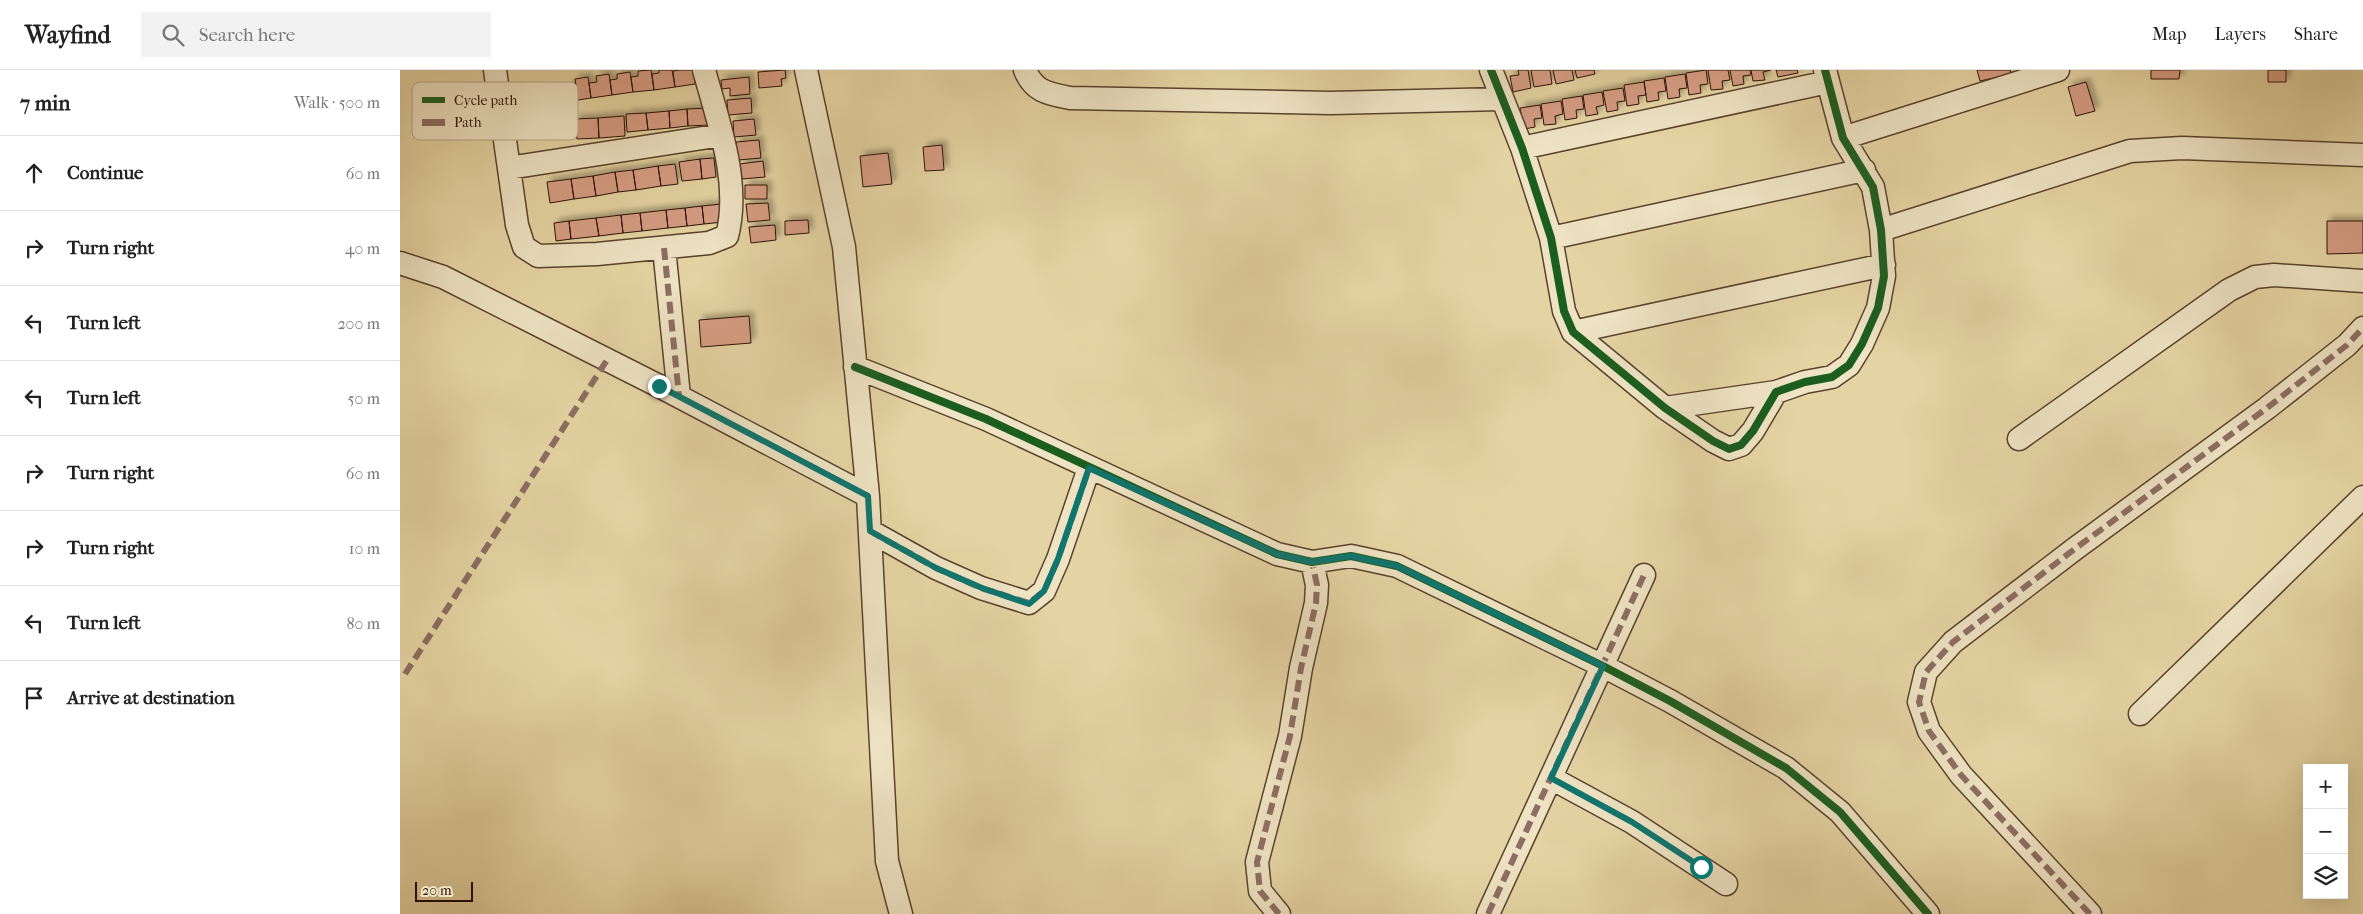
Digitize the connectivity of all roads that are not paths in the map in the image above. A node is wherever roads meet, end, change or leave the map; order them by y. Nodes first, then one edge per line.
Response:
1 (704, 70) edge
2 (806, 70) edge
3 (1025, 70) edge
4 (1491, 70) edge
5 (2058, 70) edge
6 (1826, 76) edge
7 (1501, 99) junction
8 (722, 135) junction
9 (1843, 138) junction
10 (507, 140) edge
11 (1522, 148) junction
12 (2363, 155) edge
13 (509, 168) junction
14 (1864, 170) junction
15 (1881, 230) junction
16 (1550, 238) junction
17 (664, 248) junction
18 (400, 263) edge
19 (1884, 265) junction
20 (2363, 281) edge
21 (2363, 328) edge
22 (1573, 332) junction
23 (855, 367) junction
24 (1776, 392) junction
25 (679, 396) junction
26 (1665, 408) junction
27 (2019, 439) dead end
28 (1089, 468) junction
29 (868, 496) junction
30 (2363, 497) edge
31 (870, 531) junction
32 (1312, 562) junction
33 (1644, 575) dead end
34 (1603, 666) junction
35 (2140, 714) dead end
36 (1551, 778) junction
37 (1726, 884) dead end
38 (901, 914) edge
39 (1279, 914) edge
40 (1488, 914) edge
41 (1928, 914) edge
42 (2090, 914) edge

1 - 8 street
2 - 23 street
3 - 7 street
4 - 7 street
5 - 9 street
6 - 9 street
6 - 11 street
7 - 11 street
8 - 13 street
8 - 17 street
9 - 14 street
10 - 13 street
11 - 16 street
12 - 15 street
13 - 17 street
14 - 15 street
14 - 16 street
15 - 19 street
16 - 22 street
17 - 25 street
18 - 25 street
19 - 22 street
19 - 24 street
20 - 27 street
21 - 42 street
22 - 26 street
23 - 28 street
23 - 29 street
24 - 26 street
24 - 26 street
25 - 29 street
28 - 31 street
28 - 32 street
29 - 31 street
30 - 35 street
31 - 38 street
32 - 34 street
32 - 39 street
33 - 34 street
34 - 36 street
34 - 41 street
36 - 37 street
36 - 40 street

